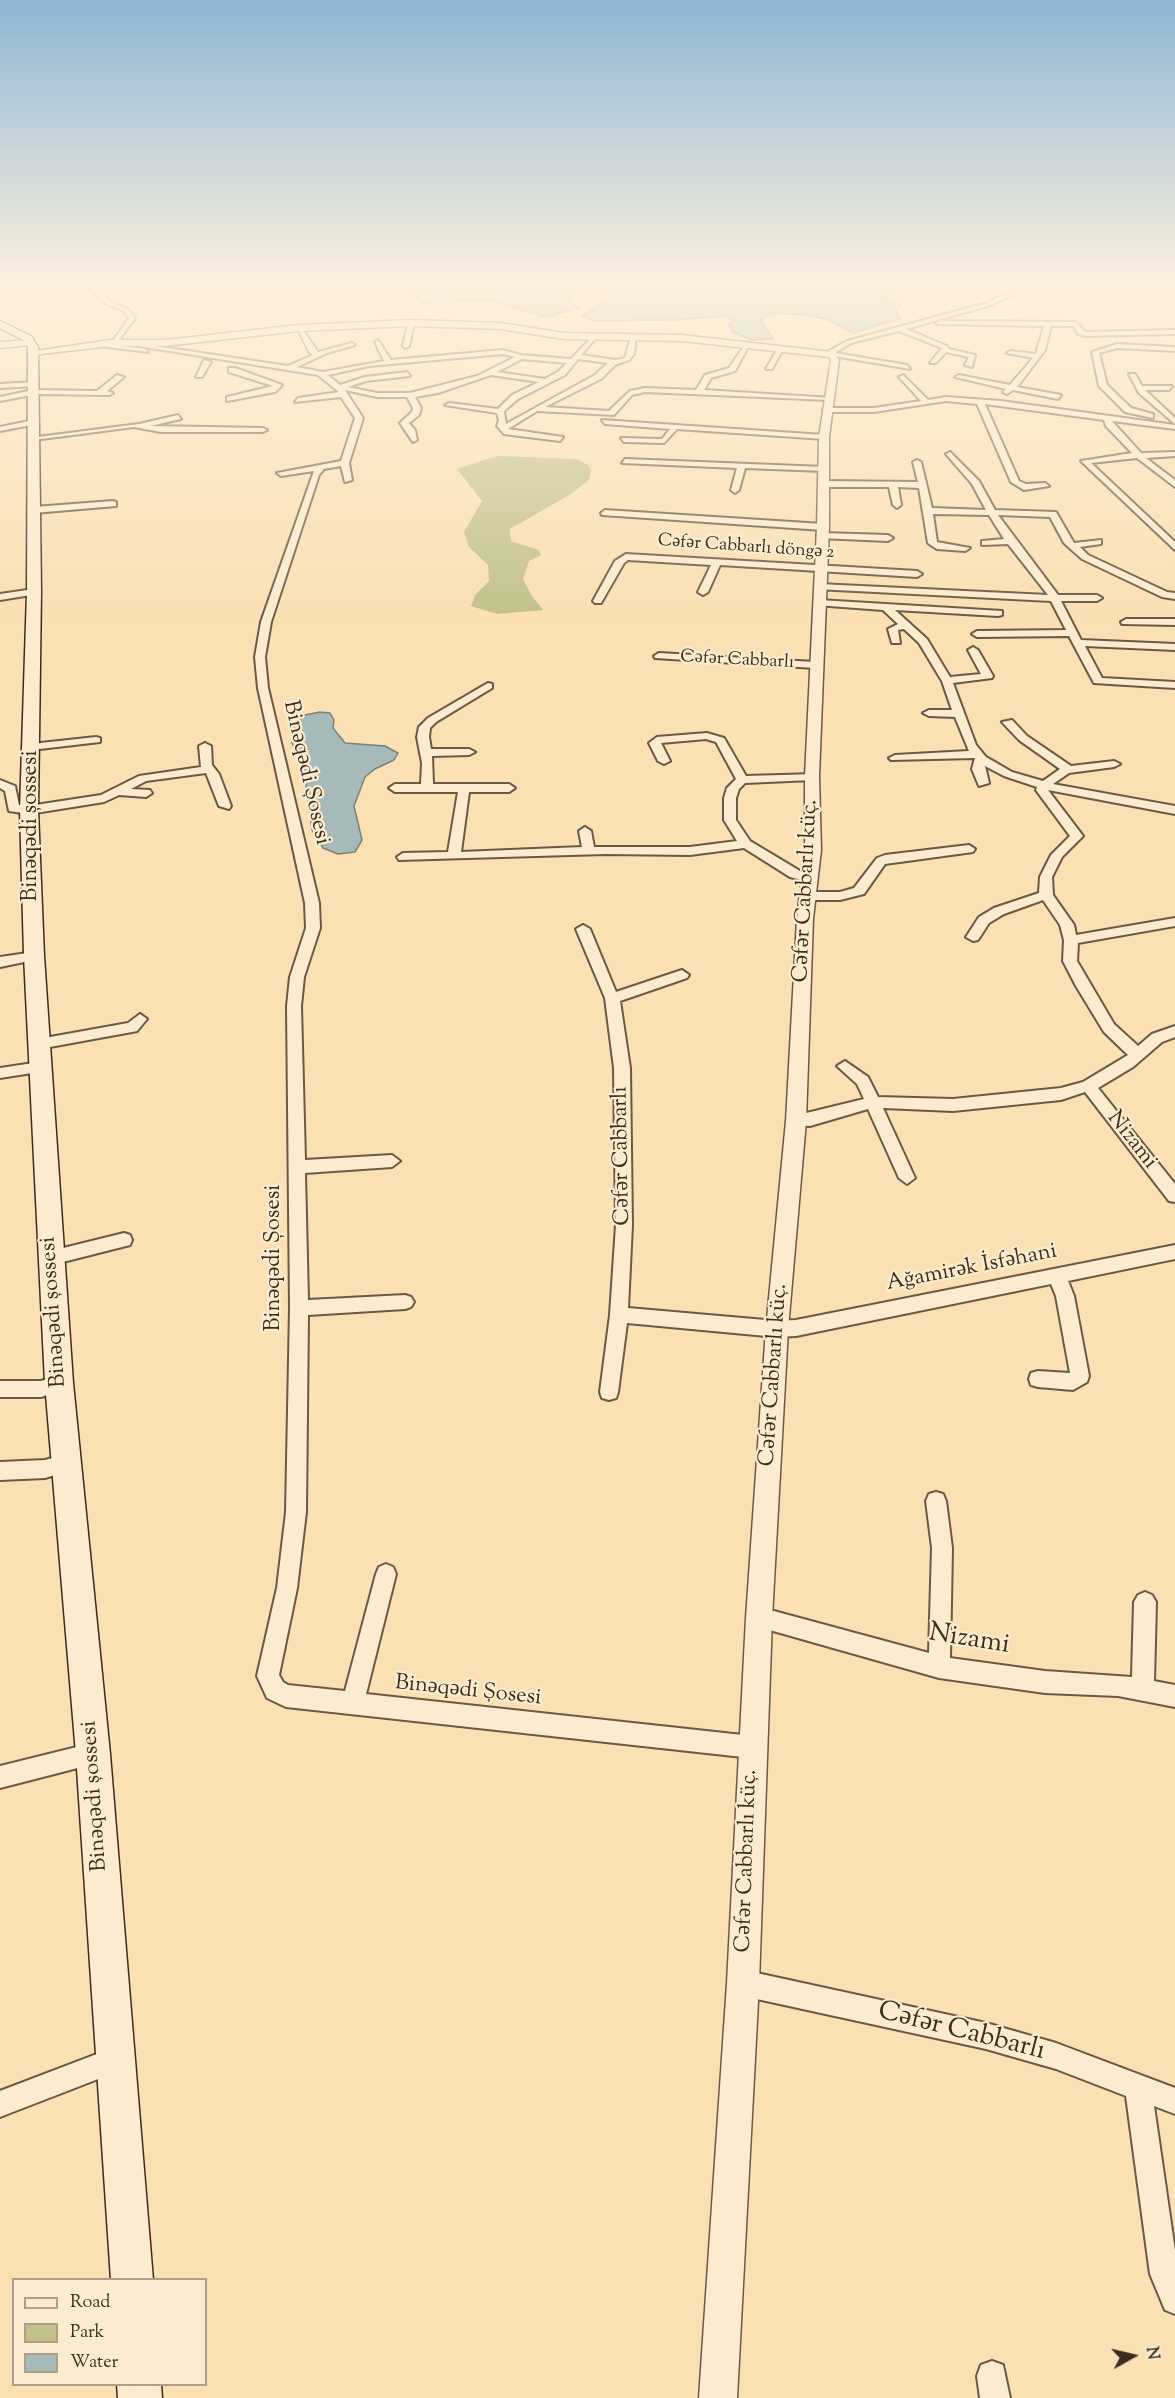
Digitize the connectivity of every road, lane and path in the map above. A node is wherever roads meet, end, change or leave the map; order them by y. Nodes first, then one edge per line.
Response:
1 (15, 395) edge
2 (32, 395) edge
3 (249, 395) edge
4 (320, 395) edge
5 (344, 395) edge
6 (376, 395) edge
7 (410, 395) joint
8 (519, 395) edge
9 (563, 395) edge
10 (627, 395) edge
11 (730, 395) edge
12 (829, 395) edge
13 (919, 395) edge
14 (946, 395) edge
15 (1007, 395) edge
16 (1047, 395) edge
17 (1112, 395) edge
18 (1147, 395) edge
19 (1058, 397) dead end
20 (0, 399) edge
21 (230, 399) dead end
22 (946, 399) junction
23 (298, 400) dead end
24 (925, 401) junction
25 (981, 401) junction
26 (1164, 401) dead end
27 (1154, 402) junction
28 (1001, 403) junction
29 (827, 404) junction
30 (449, 405) dead end
31 (536, 409) junction
32 (554, 410) junction
33 (500, 411) junction
34 (178, 417) dead end
35 (1108, 419) junction
36 (547, 421) dead end
37 (0, 422) edge
38 (605, 422) dead end
39 (1175, 423) edge
40 (142, 425) junction
41 (675, 427) junction
42 (29, 428) junction
43 (0, 429) edge
44 (503, 429) junction
45 (262, 430) dead end
46 (824, 437) junction
47 (560, 439) dead end
48 (412, 440) dead end
49 (624, 440) dead end
50 (950, 454) dead end
51 (1175, 454) edge
52 (1138, 455) junction
53 (625, 461) dead end
54 (917, 462) dead end
55 (345, 463) junction
56 (741, 466) junction
57 (321, 467) junction
58 (282, 473) dead end
59 (824, 477) junction
60 (348, 480) dead end
61 (1175, 484) edge
62 (893, 485) junction
63 (923, 485) junction
64 (1045, 486) dead end
65 (735, 490) dead end
66 (113, 504) dead end
67 (897, 505) dead end
68 (34, 510) junction
69 (928, 511) junction
70 (605, 513) dead end
71 (991, 513) junction
72 (823, 531) junction
73 (888, 538) dead end
74 (1009, 541) junction
75 (1098, 542) dead end
76 (986, 543) dead end
77 (1071, 546) junction
78 (1175, 547) edge
79 (965, 548) dead end
80 (716, 563) junction
81 (917, 574) dead end
82 (820, 586) junction
83 (34, 592) junction
84 (703, 592) dead end
85 (1175, 596) edge
86 (0, 597) edge
87 (1055, 598) junction
88 (1097, 598) dead end
89 (598, 601) dead end
90 (887, 608) junction
91 (998, 613) dead end
92 (1126, 622) dead end
93 (1175, 622) edge
94 (907, 624) junction
95 (977, 634) dead end
96 (1077, 638) junction
97 (896, 640) dead end
98 (1175, 647) edge
99 (973, 650) dead end
100 (659, 657) dead end
101 (815, 665) junction
102 (947, 681) junction
103 (1175, 685) edge
104 (488, 686) dead end
105 (929, 713) dead end
106 (960, 714) junction
107 (1008, 722) dead end
108 (96, 740) dead end
109 (205, 746) dead end
110 (31, 747) junction
111 (470, 752) dead end
112 (426, 753) junction
113 (980, 756) junction
114 (895, 758) dead end
115 (664, 761) dead end
116 (1114, 764) dead end
117 (210, 769) junction
118 (1066, 770) junction
119 (812, 776) junction
120 (742, 780) junction
121 (983, 783) dead end
122 (0, 784) edge
123 (1043, 786) junction
124 (427, 788) junction
125 (464, 788) junction
126 (509, 788) dead end
127 (395, 789) dead end
128 (120, 792) junction
129 (146, 793) dead end
130 (225, 806) dead end
131 (29, 810) junction
132 (1175, 810) edge
133 (585, 831) dead end
134 (746, 844) junction
135 (969, 849) dead end
136 (588, 851) junction
137 (454, 856) junction
138 (403, 857) dead end
139 (809, 886) junction
140 (1046, 895) junction
141 (1175, 922) edge
142 (583, 929) dead end
143 (973, 937) dead end
144 (1071, 940) junction
145 (34, 956) junction
146 (0, 962) edge
147 (682, 975) dead end
148 (612, 998) junction
149 (140, 1019) dead end
150 (1175, 1030) edge
151 (1138, 1055) junction
152 (39, 1056) junction
153 (845, 1066) dead end
154 (0, 1073) edge
155 (1088, 1086) junction
156 (874, 1102) junction
157 (796, 1121) junction
158 (392, 1161) dead end
159 (297, 1167) junction
160 (907, 1178) dead end
161 (1175, 1196) edge
162 (124, 1240) dead end
163 (1175, 1252) edge
164 (51, 1258) junction
165 (1057, 1276) junction
166 (405, 1302) dead end
167 (299, 1308) junction
168 (619, 1315) junction
169 (777, 1329) junction
170 (1038, 1379) dead end
171 (59, 1383) junction
172 (0, 1389) edge
173 (609, 1392) dead end
174 (67, 1463) junction
175 (0, 1471) edge
176 (936, 1501) dead end
177 (386, 1574) dead end
178 (1144, 1602) dead end
179 (759, 1618) junction
180 (939, 1667) junction
181 (1143, 1689) junction
182 (1175, 1696) edge
183 (353, 1703) junction
184 (753, 1747) junction
185 (93, 1754) junction
186 (0, 1777) edge
187 (742, 1983) junction
188 (115, 2060) junction
189 (1138, 2087) junction
190 (1175, 2101) edge
191 (0, 2104) edge
192 (132, 2278) edge
193 (1175, 2300) edge
194 (718, 2398) edge

1 - 20 street
2 - 42 main road, Binəqədi şossesi
3 - 21 street
4 - 23 street
5 - 55 street
6 - 7 street
7 - 48 street
8 - 33 street
9 - 31 street
10 - 32 street
11 - 29 street
12 - 29 street, Cəfər Cabbarlı küç.
13 - 24 street
14 - 22 street
15 - 28 street
16 - 19 street
17 - 39 street
18 - 27 street
22 - 24 street
22 - 25 street
24 - 29 street
25 - 28 street
25 - 64 street
26 - 27 street
27 - 39 street
28 - 35 street
29 - 46 street, Cəfər Cabbarlı küç.
30 - 33 street
31 - 32 street
31 - 44 street
32 - 36 street
33 - 44 street
34 - 40 street
35 - 39 street
35 - 52 street
37 - 42 street
38 - 41 street
40 - 42 street
40 - 45 street
41 - 46 street
41 - 49 street
42 - 43 street
42 - 68 main road, Binəqədi şossesi
44 - 47 street
46 - 59 street, Cəfər Cabbarlı küç.
50 - 71 street
51 - 52 street
52 - 61 street
52 - 78 street
53 - 56 street
54 - 63 street
55 - 57 street
55 - 60 street
56 - 59 street
56 - 65 street
57 - 58 street
57 - 159 street, Binəqədi Şosesi
59 - 62 street
59 - 72 street, Cəfər Cabbarlı küç.
62 - 63 street
62 - 67 street
63 - 69 street
66 - 68 street
68 - 83 main road, Binəqədi şossesi
69 - 71 street
69 - 79 street
70 - 72 street
71 - 74 street
71 - 77 street
72 - 73 street
72 - 82 street, Cəfər Cabbarlı küç.
74 - 76 street
74 - 87 street
75 - 77 street
77 - 85 street
80 - 82 street, Cəfər Cabbarlı döngə 2
80 - 84 street
80 - 89 street, Cəfər Cabbarlı döngə 2
81 - 82 street, Cəfər Cabbarlı döngə 2
82 - 87 street
82 - 90 street
82 - 101 street, Cəfər Cabbarlı küç.
83 - 86 street
83 - 110 main road, Binəqədi şossesi
87 - 88 street
87 - 96 street
90 - 91 street
90 - 94 street
92 - 93 street
94 - 97 street
94 - 102 street
95 - 96 street
96 - 98 street
96 - 103 street
99 - 102 street
100 - 101 street, Cəfər Cabbarlı
101 - 119 street, Cəfər Cabbarlı küç.
102 - 106 street
104 - 112 street
105 - 106 street
106 - 113 street
107 - 118 street
108 - 110 street
109 - 117 street
110 - 131 main road, Binəqədi şossesi
111 - 112 street
112 - 124 street
113 - 114 street
113 - 121 street
113 - 123 street
115 - 120 street
116 - 118 street
117 - 128 street
117 - 130 street
118 - 123 street
119 - 120 street
119 - 139 street, Cəfər Cabbarlı küç.
120 - 134 street
122 - 131 street
123 - 132 street
123 - 140 street
124 - 125 street
124 - 127 street
125 - 126 street
125 - 137 street
128 - 129 street
128 - 131 street
131 - 145 main road, Binəqədi şossesi
133 - 136 street
134 - 136 street
134 - 139 street
135 - 139 street
136 - 137 street
137 - 138 street
139 - 157 street, Cəfər Cabbarlı küç.
140 - 143 street
140 - 144 street
141 - 144 street
142 - 148 street, Cəfər Cabbarlı
144 - 151 street
145 - 146 street
145 - 152 main road, Binəqədi şossesi
147 - 148 street
148 - 168 street, Cəfər Cabbarlı
149 - 152 street
150 - 151 street
151 - 155 street
152 - 154 street
152 - 164 main road, Binəqədi şossesi
153 - 156 street
155 - 156 street
155 - 161 street, Nizami
156 - 157 street
156 - 160 street
157 - 169 street, Cəfər Cabbarlı küç.
158 - 159 street
159 - 167 street, Binəqədi Şosesi
162 - 164 street
163 - 165 street, Ağamirək İsfəhani
164 - 171 main road, Binəqədi şossesi
165 - 169 street, Ağamirək İsfəhani
165 - 170 street
166 - 167 street
167 - 183 street, Binəqədi Şosesi
168 - 169 street
168 - 173 street, Cəfər Cabbarlı
169 - 179 street, Cəfər Cabbarlı küç.
171 - 172 street
171 - 174 main road, Binəqədi şossesi
174 - 175 street
174 - 185 main road, Binəqədi şossesi
176 - 180 street
177 - 183 street
178 - 181 street
179 - 180 street, Nizami
179 - 184 street, Cəfər Cabbarlı küç.
180 - 181 street, Nizami
181 - 182 street, Nizami
183 - 184 street, Binəqədi Şosesi
184 - 187 street, Cəfər Cabbarlı küç.
185 - 186 street
185 - 188 main road, Binəqədi şossesi
187 - 189 street, Cəfər Cabbarlı
187 - 194 street, Cəfər Cabbarlı küç.
188 - 191 street
188 - 192 main road, Binəqədi şossesi
189 - 190 street, Cəfər Cabbarlı
189 - 193 street

